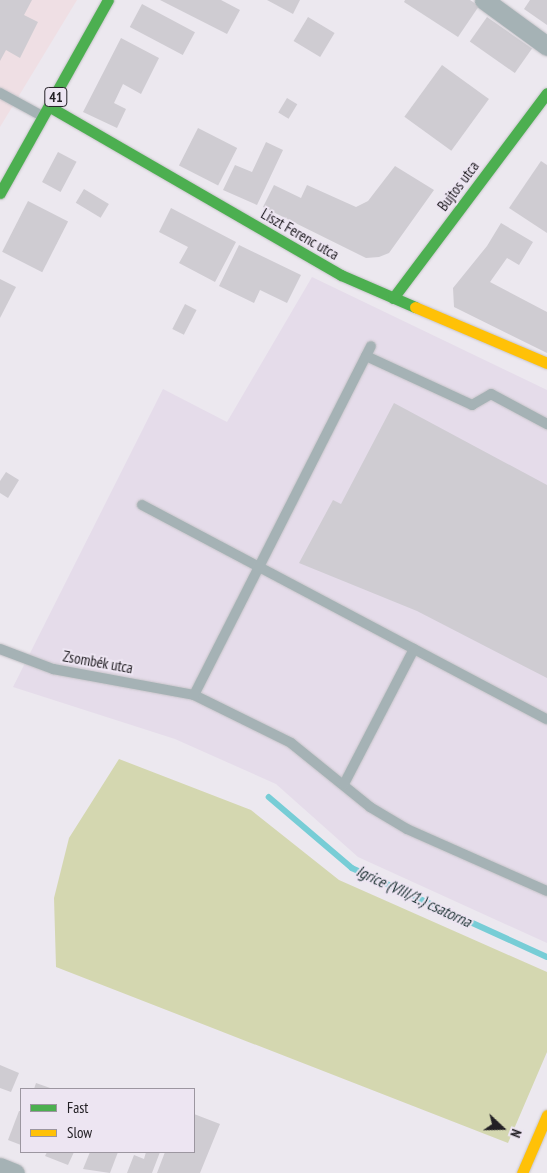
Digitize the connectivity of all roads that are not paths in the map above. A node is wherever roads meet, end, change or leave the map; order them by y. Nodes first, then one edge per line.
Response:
1 (108, 0) edge
2 (484, 0) edge
3 (547, 46) edge
4 (0, 93) edge
5 (547, 93) edge
6 (50, 107) junction
7 (45, 118) junction
8 (0, 192) edge
9 (394, 298) junction
10 (547, 363) edge
11 (547, 424) edge
12 (142, 505) dead end
13 (257, 566) junction
14 (414, 649) junction
15 (0, 650) edge
16 (194, 695) junction
17 (547, 719) edge
18 (344, 784) junction
19 (547, 891) edge
20 (547, 1115) edge
21 (0, 1167) edge
22 (15, 1173) edge
23 (522, 1173) edge

1 - 6 street, 41
2 - 3 street
4 - 7 lane
5 - 9 street, Bujtos utca
6 - 7 street, 41
6 - 9 street, Liszt Ferenc utca
7 - 8 street, 41
9 - 10 street, Liszt Ferenc utca
11 - 13 lane
12 - 13 lane
13 - 14 lane
13 - 16 lane
14 - 17 lane
14 - 18 lane
15 - 16 lane, Zsombék utca
16 - 18 lane, Zsombék utca
18 - 19 lane, Zsombék utca
20 - 23 street
21 - 22 street

